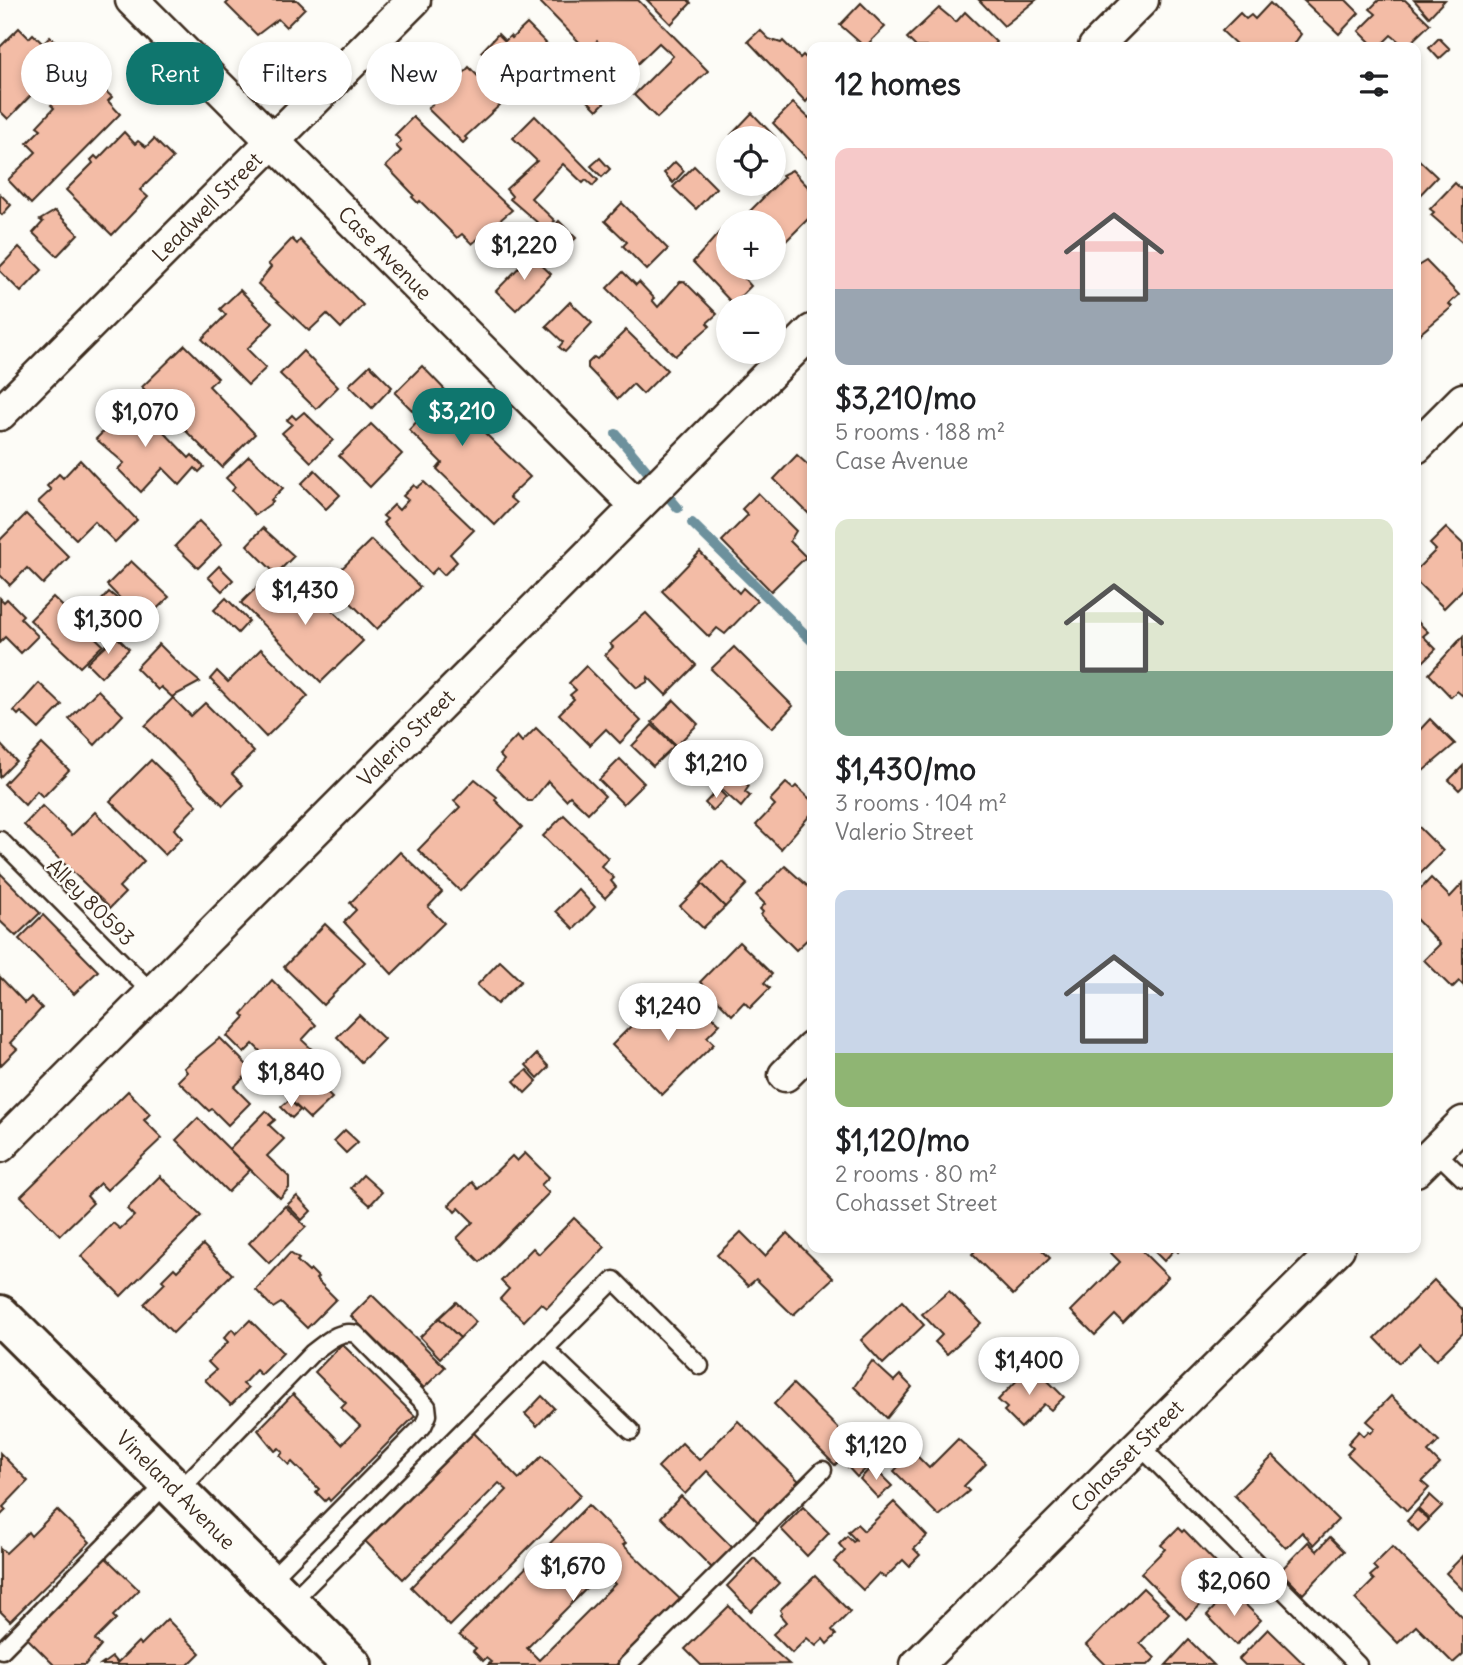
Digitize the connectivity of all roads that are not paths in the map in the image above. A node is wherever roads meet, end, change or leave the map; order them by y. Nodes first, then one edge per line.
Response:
1 (132, 0) edge
2 (414, 0) edge
3 (1142, 0) edge
4 (1100, 42) edge
5 (274, 140) junction
6 (807, 336) edge
7 (1463, 400) edge
8 (0, 414) edge
9 (1421, 442) edge
10 (637, 506) junction
11 (0, 840) edge
12 (152, 993) junction
13 (807, 1053) edge
14 (785, 1075) dead end
15 (1463, 1123) edge
16 (0, 1146) edge
17 (1426, 1160) edge
18 (1463, 1178) edge
19 (1333, 1253) edge
20 (0, 1315) edge
21 (545, 1349) junction
22 (700, 1366) dead end
23 (631, 1432) dead end
24 (1139, 1445) junction
25 (823, 1470) dead end
26 (173, 1487) junction
27 (279, 1593) junction
28 (2, 1650) dead end
29 (352, 1665) edge
30 (627, 1665) edge
31 (917, 1665) edge
32 (1358, 1665) edge

1 - 5 street, Case Avenue
2 - 5 street, Leadwell Street
3 - 4 street
5 - 8 street, Leadwell Street
5 - 10 street, Case Avenue
6 - 10 street, Valerio Street
7 - 9 street
10 - 12 street, Valerio Street
11 - 12 lane, Alley 80593
12 - 16 street, Valerio Street
13 - 14 street
15 - 17 street
17 - 18 lane
19 - 24 street, Cohasset Street
20 - 26 main road, Vineland Avenue
21 - 22 lane
21 - 23 lane
21 - 27 lane
24 - 31 street, Cohasset Street
24 - 32 lane
25 - 30 lane
26 - 27 main road, Vineland Avenue
26 - 27 lane
26 - 28 lane
27 - 29 main road, Vineland Avenue

